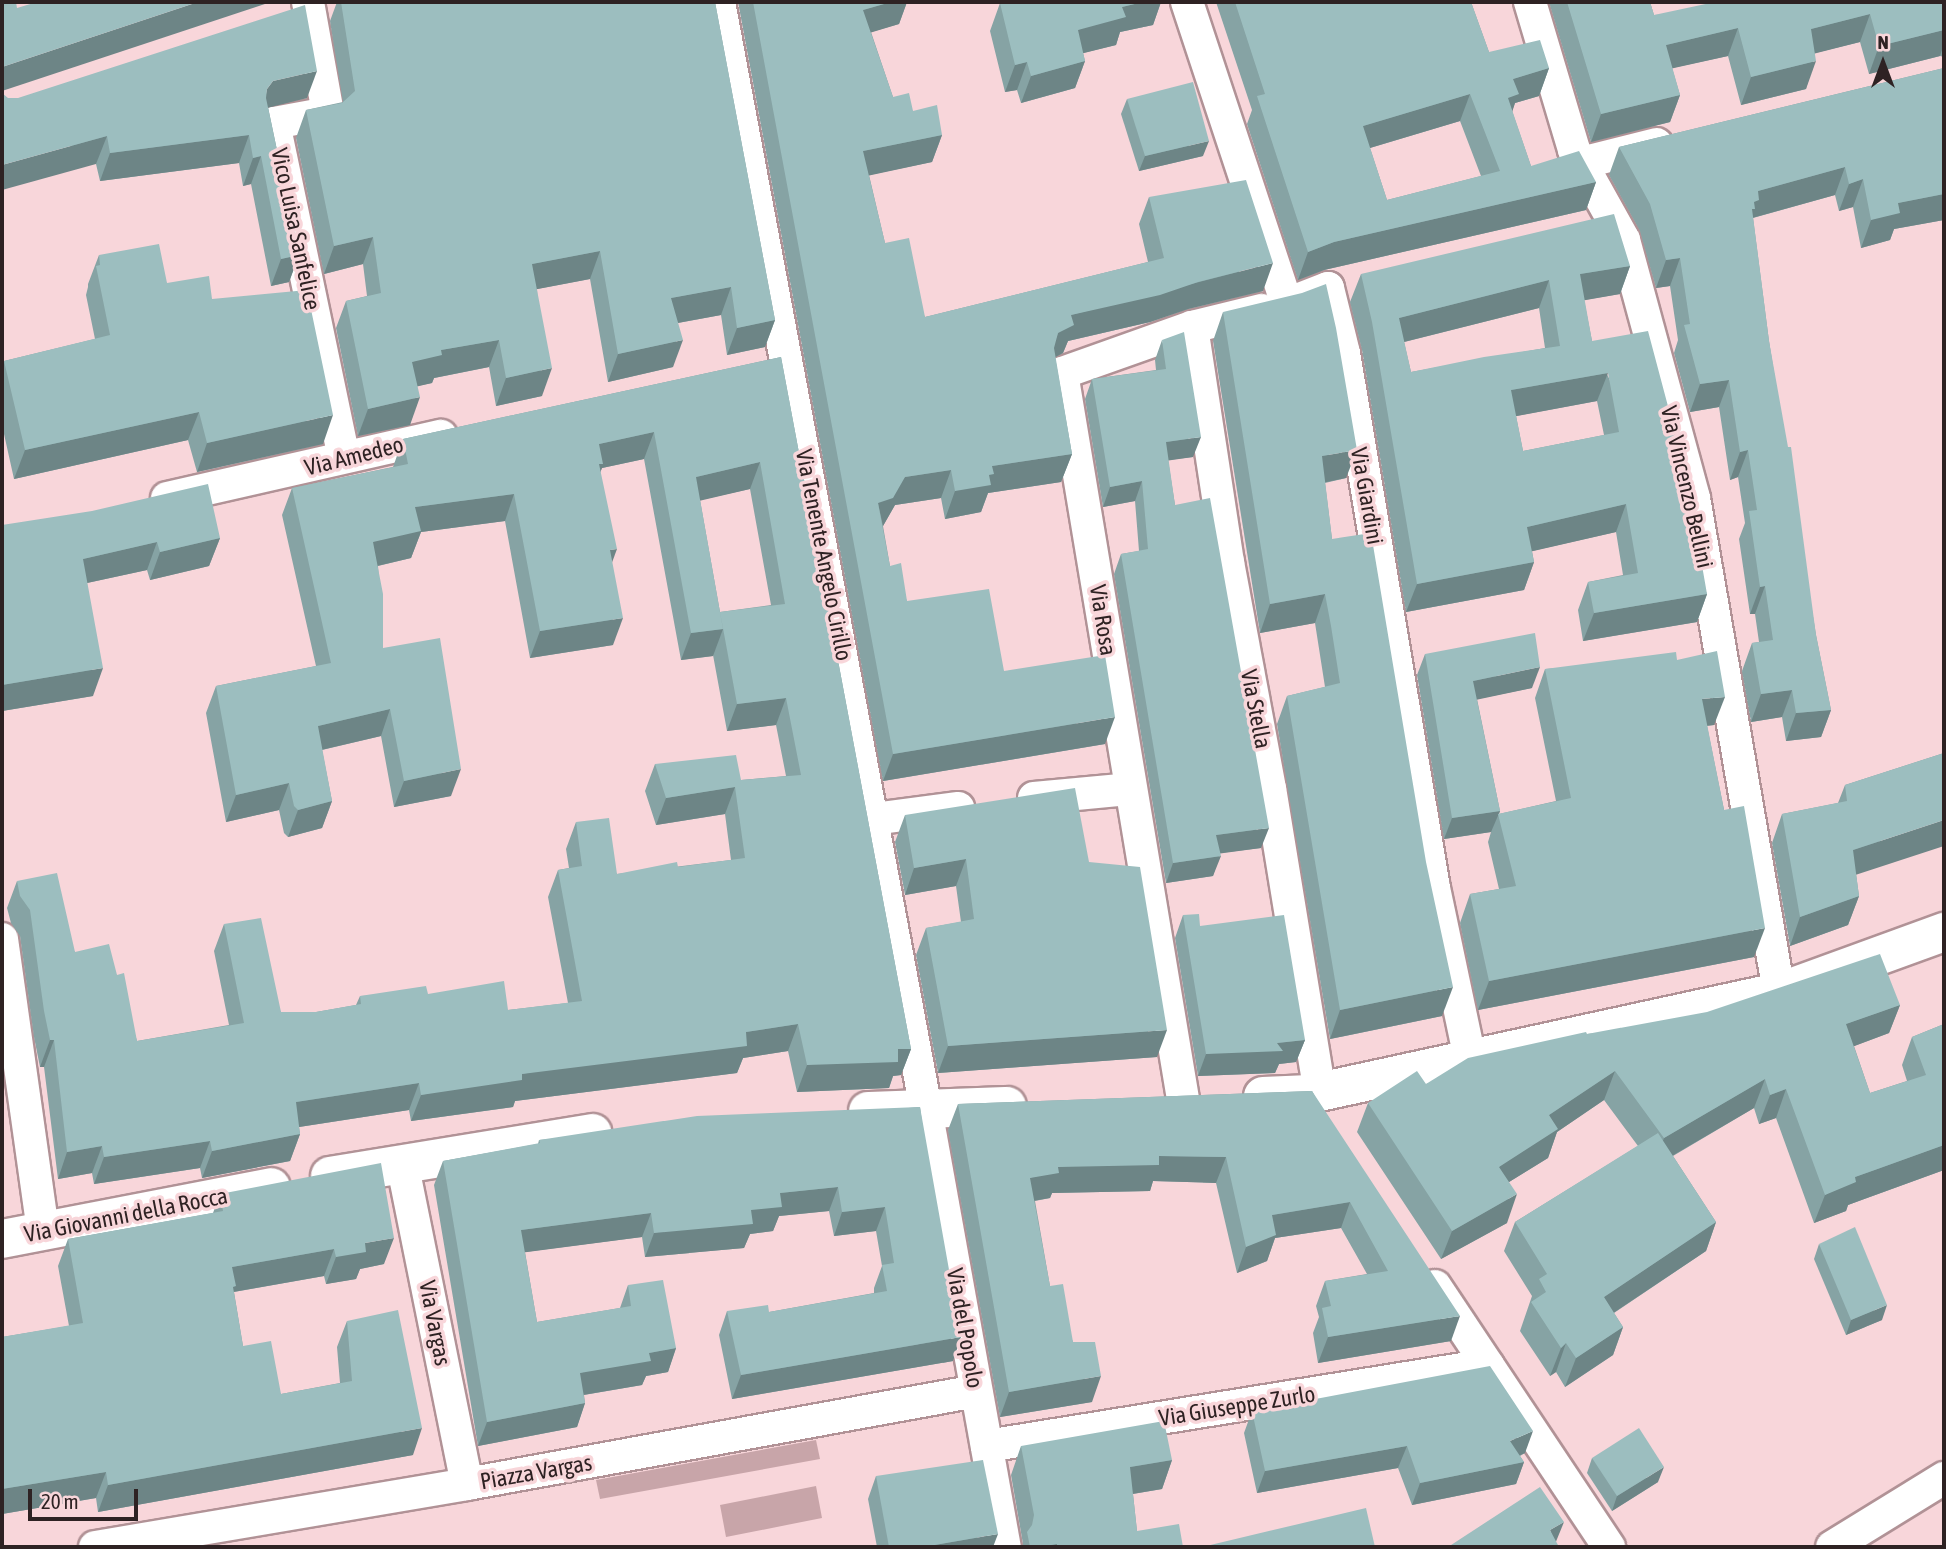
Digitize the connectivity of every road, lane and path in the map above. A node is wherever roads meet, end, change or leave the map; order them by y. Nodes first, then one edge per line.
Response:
1 (719, 2) edge
2 (1187, 2) edge
3 (1530, 2) edge
4 (308, 7) edge
5 (1689, 136) edge
6 (1581, 163) junction
7 (1360, 282) edge
8 (1328, 288) junction
9 (1287, 303) junction
10 (1192, 327) junction
11 (465, 431) edge
12 (344, 457) junction
13 (135, 505) edge
14 (1129, 789) junction
15 (873, 819) junction
16 (1944, 932) edge
17 (2, 939) edge
18 (1779, 992) junction
19 (1470, 1059) junction
20 (1183, 1099) junction
21 (1142, 1101) edge
22 (1318, 1101) junction
23 (1048, 1104) edge
24 (926, 1109) junction
25 (833, 1113) edge
26 (632, 1127) edge
27 (402, 1162) junction
28 (43, 1231) junction
29 (2, 1239) edge
30 (1420, 1264) edge
31 (1487, 1365) junction
32 (976, 1391) junction
33 (987, 1446) junction
34 (1944, 1478) edge
35 (467, 1485) junction
36 (95, 1547) edge
37 (1005, 1547) edge
38 (1609, 1547) edge
39 (1832, 1547) edge

1 - 15 street, Via Tenente Angelo Cirillo
2 - 9 street
3 - 6 street, Via Vincenzo Bellini
4 - 12 street, Vico Luisa Sanfelice
5 - 6 street
6 - 18 street, Via Vincenzo Bellini
7 - 8 street
8 - 9 street
8 - 19 street, Via Giardini
9 - 10 street, Via Rosa
10 - 14 street, Via Rosa
10 - 22 street, Via Stella
11 - 12 street, Via Amedeo
12 - 13 street, Via Amedeo
14 - 15 street
14 - 20 street, Via Rosa
15 - 24 street, Via Tenente Angelo Cirillo
16 - 18 street
17 - 28 street
18 - 19 street
19 - 22 street
20 - 21 street
20 - 22 street
23 - 24 street
24 - 25 street
24 - 32 street, Via del Popolo
26 - 27 street, Via Giovanni della Rocca
27 - 28 street, Via Giovanni della Rocca
27 - 35 street, Via Vargas
28 - 29 street, Via Giovanni della Rocca
30 - 31 street
31 - 33 street, Via Giuseppe Zurlo
31 - 38 street
32 - 33 street, Via del Popolo
32 - 35 street, Piazza Vargas
33 - 37 street, Via del Popolo
34 - 39 street
35 - 36 street, Piazza Vargas

